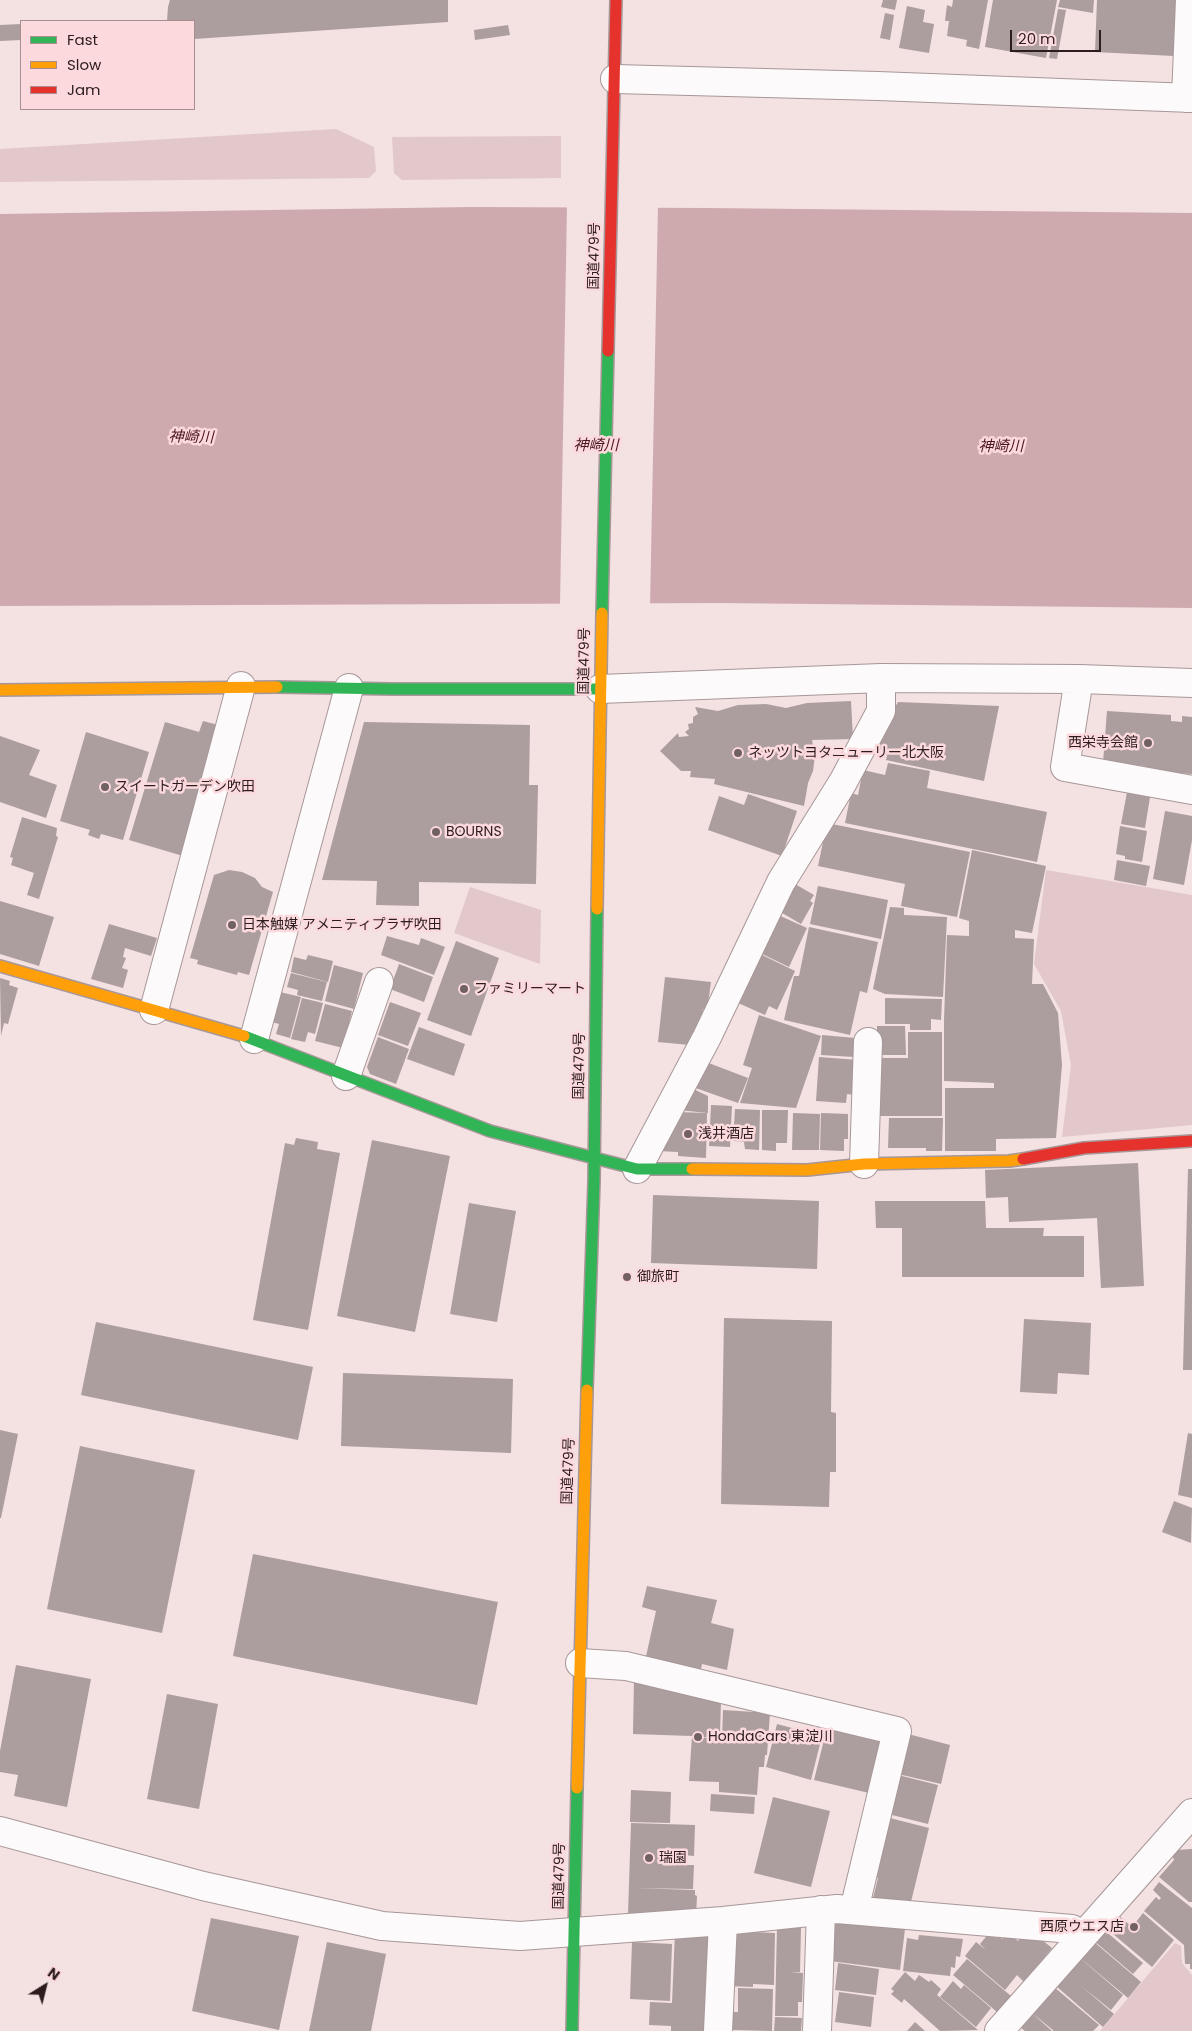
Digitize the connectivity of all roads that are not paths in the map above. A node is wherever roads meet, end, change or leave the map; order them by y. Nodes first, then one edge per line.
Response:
1 (616, 0) edge
2 (1190, 0) edge
3 (614, 79) junction
4 (1189, 98) edge
5 (881, 678) junction
6 (1079, 679) junction
7 (600, 683) junction
8 (1192, 684) edge
9 (241, 686) junction
10 (349, 688) junction
11 (0, 690) edge
12 (1192, 790) edge
13 (0, 966) edge
14 (379, 982) dead end
15 (154, 1010) junction
16 (254, 1039) junction
17 (868, 1042) dead end
18 (346, 1076) junction
19 (1192, 1140) edge
20 (594, 1158) junction
21 (864, 1164) junction
22 (637, 1170) junction
23 (580, 1663) junction
24 (1192, 1813) edge
25 (0, 1831) edge
26 (821, 1910) junction
27 (854, 1910) junction
28 (723, 1921) junction
29 (574, 1932) junction
30 (1081, 1936) junction
31 (572, 2031) edge
32 (718, 2031) edge
33 (817, 2031) edge
34 (999, 2031) edge

1 - 3 main road, 国道479号
2 - 4 street
3 - 4 street
3 - 7 main road, 国道479号
5 - 6 street
5 - 7 street
5 - 22 street
6 - 8 street
6 - 12 street
7 - 10 main road
7 - 20 main road, 国道479号
9 - 10 main road
9 - 11 main road
9 - 15 street
10 - 16 street
13 - 15 main road
14 - 18 street
15 - 16 main road
16 - 18 main road
17 - 21 street
18 - 20 main road
19 - 21 main road
20 - 22 main road
20 - 23 main road, 国道479号
21 - 22 main road
23 - 27 street
23 - 29 main road, 国道479号
24 - 30 street
25 - 29 street
26 - 27 street
26 - 28 street
26 - 33 street
27 - 30 street
28 - 29 street
28 - 32 street
29 - 31 main road, 国道479号
30 - 34 street

